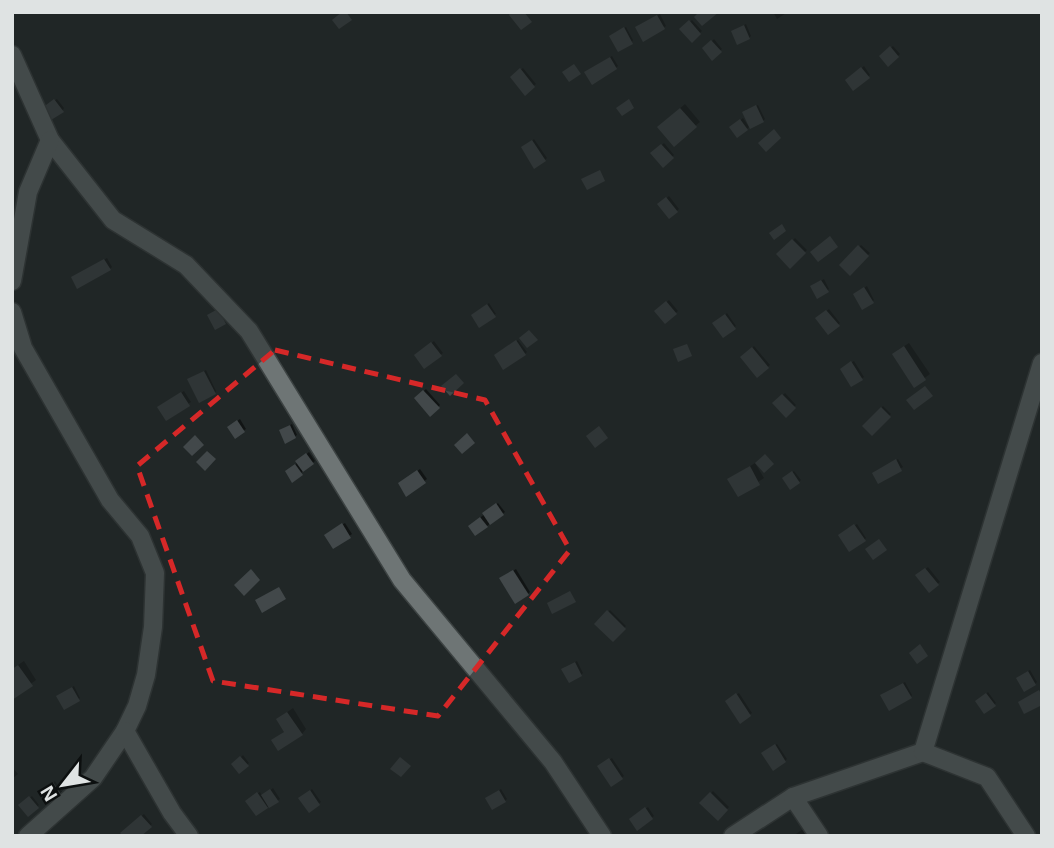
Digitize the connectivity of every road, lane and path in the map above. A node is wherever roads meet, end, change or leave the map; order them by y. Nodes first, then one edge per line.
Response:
1 (12, 55) edge
2 (50, 139) junction
3 (12, 281) edge
4 (12, 312) edge
5 (1042, 363) edge
6 (125, 731) junction
7 (923, 752) junction
8 (793, 797) junction
9 (28, 836) edge
10 (189, 836) edge
11 (602, 836) edge
12 (733, 836) edge
13 (819, 836) edge
14 (1026, 836) edge

1 - 2 street
2 - 3 street
2 - 11 street
4 - 6 street
5 - 7 street
6 - 9 street
6 - 10 street
7 - 8 street
7 - 14 street
8 - 12 street
8 - 13 street

